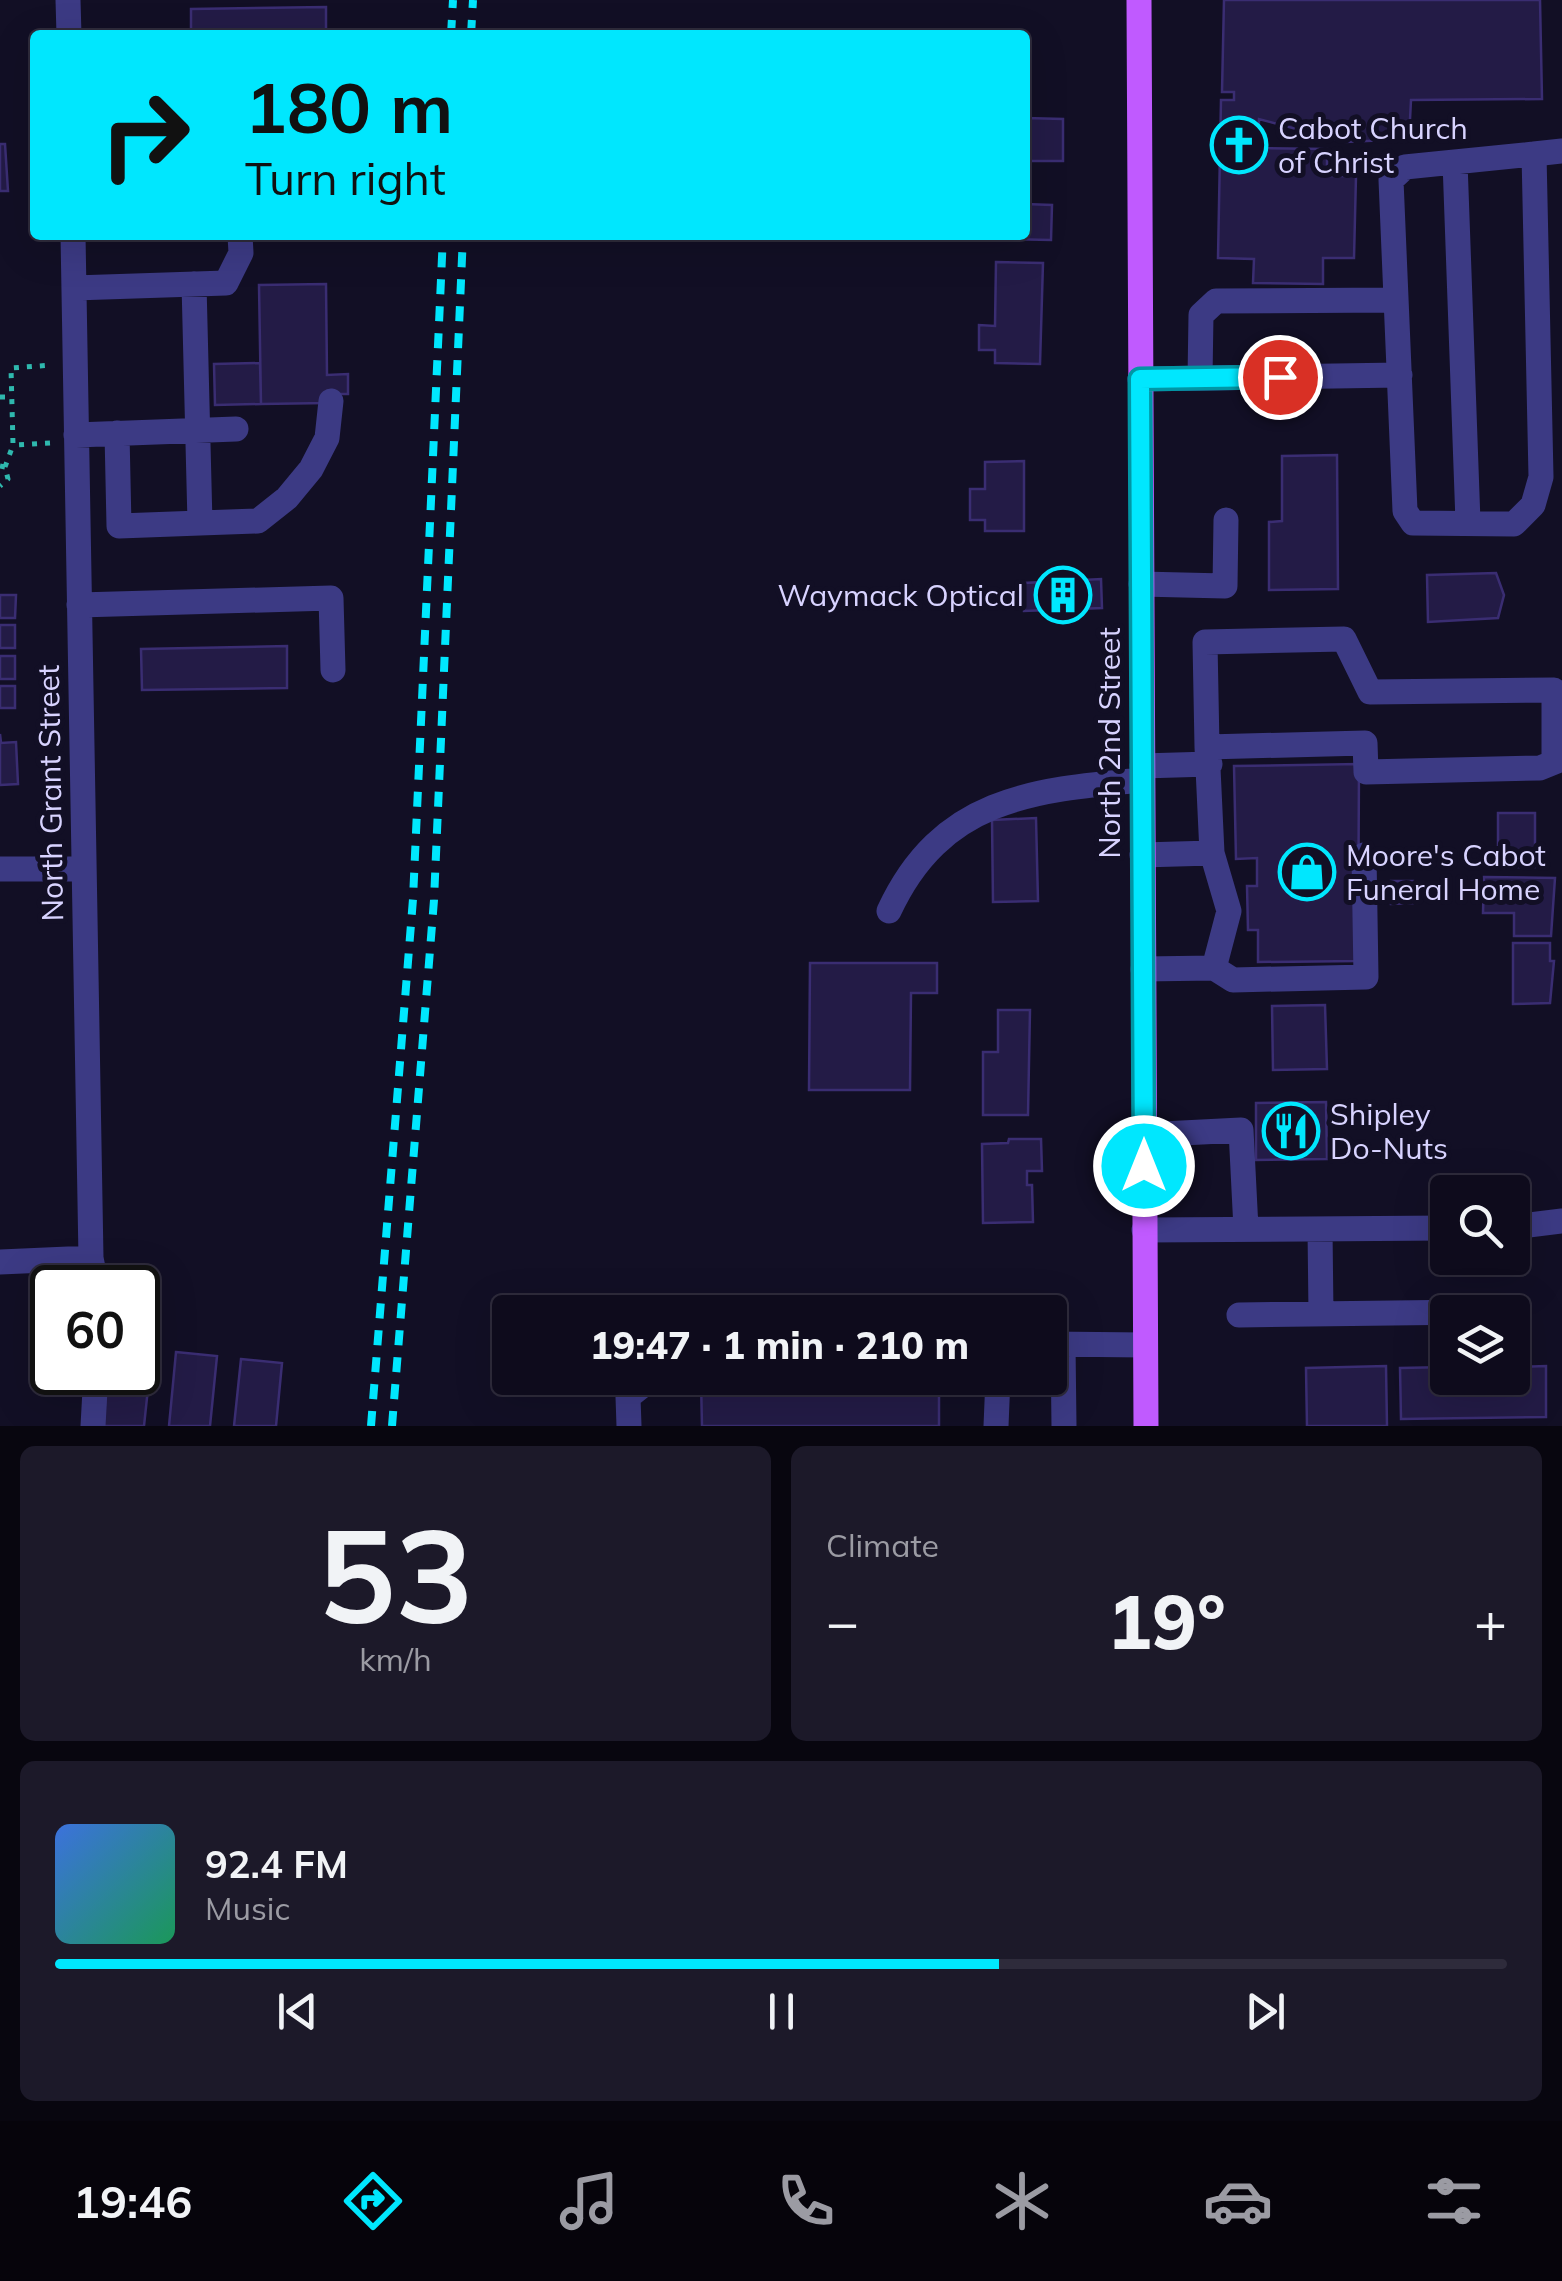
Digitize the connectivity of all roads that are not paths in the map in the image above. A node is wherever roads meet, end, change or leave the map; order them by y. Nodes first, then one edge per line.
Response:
1 (68, 0) edge
2 (1139, 0) edge
3 (68, 30) edge
4 (1562, 151) edge
5 (1534, 154) junction
6 (1455, 162) junction
7 (72, 240) edge
8 (240, 240) edge
9 (194, 284) junction
10 (74, 288) junction
11 (1395, 300) junction
12 (1550, 365) edge
13 (1400, 376) junction
14 (1200, 378) junction
15 (1140, 379) junction
16 (331, 401) dead end
17 (198, 430) junction
18 (236, 430) dead end
19 (116, 433) junction
20 (76, 438) junction
21 (1551, 478) edge
22 (1226, 520) dead end
23 (1468, 522) junction
24 (200, 524) junction
25 (1141, 584) junction
26 (79, 604) junction
27 (333, 670) dead end
28 (1208, 756) junction
29 (1558, 760) edge
30 (1142, 773) junction
31 (1212, 853) junction
32 (1142, 855) junction
33 (1364, 855) dead end
34 (0, 869) edge
35 (84, 869) junction
36 (889, 912) dead end
37 (1214, 968) junction
38 (1143, 970) junction
39 (1144, 1135) junction
40 (1562, 1222) edge
41 (1530, 1225) edge
42 (1320, 1228) junction
43 (1430, 1228) edge
44 (1246, 1229) junction
45 (1144, 1230) junction
46 (91, 1258) junction
47 (0, 1262) edge
48 (92, 1265) edge
49 (1430, 1313) edge
50 (1239, 1314) dead end
51 (1321, 1314) junction
52 (1067, 1344) edge
53 (1145, 1345) junction
54 (95, 1395) edge
55 (631, 1395) edge
56 (997, 1395) edge
57 (1061, 1395) edge
58 (93, 1426) edge
59 (629, 1426) edge
60 (996, 1426) edge
61 (1064, 1426) edge
62 (1146, 1426) edge

1 - 3 street
2 - 15 main road, North 2nd Street
4 - 5 street
5 - 6 street
5 - 12 street
6 - 11 street
6 - 23 street
7 - 10 street, North Grant Street
8 - 9 street
9 - 10 street
9 - 17 street
10 - 20 street, North Grant Street
11 - 13 street
11 - 14 street
12 - 21 street
13 - 14 street
13 - 23 street
14 - 15 street
15 - 25 main road, North 2nd Street
16 - 24 street
17 - 18 street
17 - 19 street
17 - 24 street
19 - 20 street
19 - 24 street
20 - 26 street, North Grant Street
21 - 23 street
22 - 25 street
25 - 30 main road, North 2nd Street
26 - 27 street
26 - 35 street, North Grant Street
28 - 29 street
28 - 29 street
28 - 30 street
28 - 31 street
30 - 32 main road, North 2nd Street
30 - 36 street
31 - 32 street
31 - 37 street
32 - 38 main road, North 2nd Street
33 - 37 street
34 - 35 street
35 - 46 street, North Grant Street
37 - 38 street
38 - 39 main road, North 2nd Street
39 - 44 street
39 - 45 main road, North 2nd Street
40 - 41 street
42 - 43 street
42 - 44 street
42 - 51 street
44 - 45 street
45 - 53 main road, North 2nd Street
46 - 47 street
46 - 48 street, North Grant Street
49 - 51 street
50 - 51 street
52 - 53 street
53 - 62 main road, North 2nd Street
54 - 58 street
55 - 59 street
56 - 60 street
57 - 61 street

